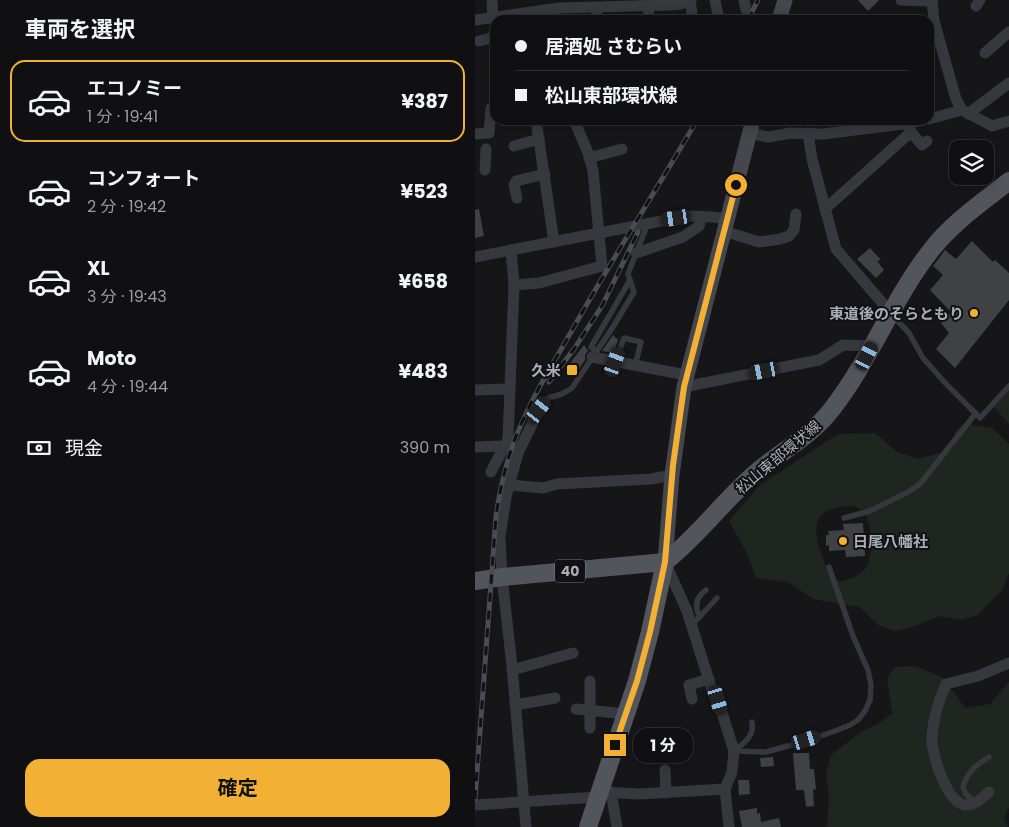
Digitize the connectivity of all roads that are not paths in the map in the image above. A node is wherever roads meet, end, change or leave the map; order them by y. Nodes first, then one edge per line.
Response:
1 (492, 0) edge
2 (690, 0) edge
3 (715, 0) edge
4 (785, 0) edge
5 (901, 0) edge
6 (932, 0) edge
7 (669, 2) edge
8 (609, 3) edge
9 (648, 5) junction
10 (597, 6) junction
11 (493, 15) edge
12 (523, 15) edge
13 (596, 15) edge
14 (649, 15) edge
15 (692, 15) edge
16 (718, 15) edge
17 (780, 15) edge
18 (933, 15) edge
19 (490, 18) edge
20 (475, 20) edge
21 (934, 21) edge
22 (1009, 32) edge
23 (490, 38) edge
24 (479, 41) dead end
25 (941, 47) junction
26 (934, 49) edge
27 (985, 53) dead end
28 (1009, 83) edge
29 (965, 112) junction
30 (934, 117) edge
31 (490, 120) edge
32 (1009, 121) edge
33 (537, 125) edge
34 (575, 125) edge
35 (914, 125) edge
36 (751, 127) edge
37 (909, 128) junction
38 (808, 133) junction
39 (475, 134) edge
40 (539, 139) junction
41 (927, 141) dead end
42 (514, 146) dead end
43 (622, 149) dead end
44 (589, 158) junction
45 (545, 174) junction
46 (1009, 181) edge
47 (517, 198) dead end
48 (825, 209) junction
49 (796, 214) dead end
50 (702, 216) junction
51 (648, 223) junction
52 (725, 225) junction
53 (599, 234) junction
54 (554, 242) junction
55 (511, 250) junction
56 (636, 253) junction
57 (475, 257) edge
58 (630, 280) junction
59 (514, 285) junction
60 (891, 313) junction
61 (872, 346) junction
62 (594, 354) junction
63 (615, 362) junction
64 (635, 366) junction
65 (685, 381) junction
66 (1009, 386) edge
67 (511, 389) junction
68 (475, 390) edge
69 (539, 410) joint
70 (975, 413) junction
71 (505, 446) junction
72 (475, 447) edge
73 (519, 453) junction
74 (491, 472) dead end
75 (672, 474) junction
76 (510, 484) junction
77 (844, 518) dead end
78 (665, 562) junction
79 (829, 567) dead end
80 (502, 577) junction
81 (475, 581) edge
82 (706, 590) dead end
83 (717, 598) dead end
84 (696, 621) junction
85 (573, 653) dead end
86 (1009, 663) edge
87 (513, 670) junction
88 (709, 680) junction
89 (590, 681) dead end
90 (555, 698) dead end
91 (692, 699) dead end
92 (515, 704) junction
93 (576, 709) dead end
94 (590, 710) junction
95 (626, 714) junction
96 (752, 722) dead end
97 (590, 728) dead end
98 (733, 751) junction
99 (989, 757) dead end
100 (665, 770) dead end
101 (725, 789) junction
102 (989, 792) dead end
103 (665, 793) junction
104 (603, 794) junction
105 (523, 802) junction
106 (975, 802) junction
107 (475, 805) edge
108 (526, 827) edge
109 (588, 827) edge
110 (617, 827) edge
111 (729, 827) edge

1 - 11 street
2 - 7 street
2 - 15 street
3 - 16 street
4 - 17 main road
5 - 6 street
6 - 18 street
7 - 9 street
8 - 9 street
8 - 10 street
9 - 14 street
10 - 12 street
10 - 13 street
19 - 20 street
21 - 25 street
22 - 27 street
23 - 24 street
25 - 26 street
25 - 29 street
28 - 29 street
29 - 30 street
29 - 32 street
31 - 39 street
33 - 40 street
34 - 44 street
35 - 37 street
36 - 38 street
36 - 52 main road
37 - 38 street
37 - 41 street
37 - 48 street
38 - 48 street
40 - 42 street
40 - 45 street
43 - 44 street
44 - 53 street
45 - 47 street
45 - 54 street
46 - 60 main road, 松山東部環状線
48 - 60 street
49 - 52 street
50 - 51 street
50 - 52 street
50 - 56 street
51 - 53 street
51 - 56 lane
52 - 65 main road
53 - 54 street
53 - 59 street
54 - 55 street
55 - 57 street
55 - 59 street
56 - 58 lane
58 - 62 lane
58 - 62 lane
59 - 67 street
60 - 61 main road, 松山東部環状線
60 - 70 lane
61 - 65 street
61 - 78 main road, 松山東部環状線
62 - 63 street
62 - 69 lane
63 - 64 street
63 - 64 lane
64 - 65 street
65 - 75 main road
66 - 70 lane
67 - 68 street
67 - 71 street
69 - 73 street
70 - 77 lane
71 - 72 street
71 - 73 street
71 - 74 street
73 - 76 street
75 - 76 street
75 - 78 main road
76 - 80 street
78 - 80 main road, 40
78 - 84 street
78 - 95 main road
79 - 98 lane
80 - 81 main road, 40
80 - 87 street
82 - 84 lane
83 - 84 lane
84 - 88 street
85 - 87 street
86 - 106 street
87 - 92 street
88 - 91 street
88 - 98 street
89 - 94 street
90 - 92 street
92 - 105 street
93 - 94 street
94 - 95 street
94 - 97 street
95 - 104 main road
96 - 98 lane
98 - 101 street
99 - 106 lane
100 - 103 street
101 - 103 street
101 - 111 street
102 - 106 street
103 - 104 street
104 - 105 street
104 - 109 main road
104 - 110 street
105 - 107 street
105 - 108 street

